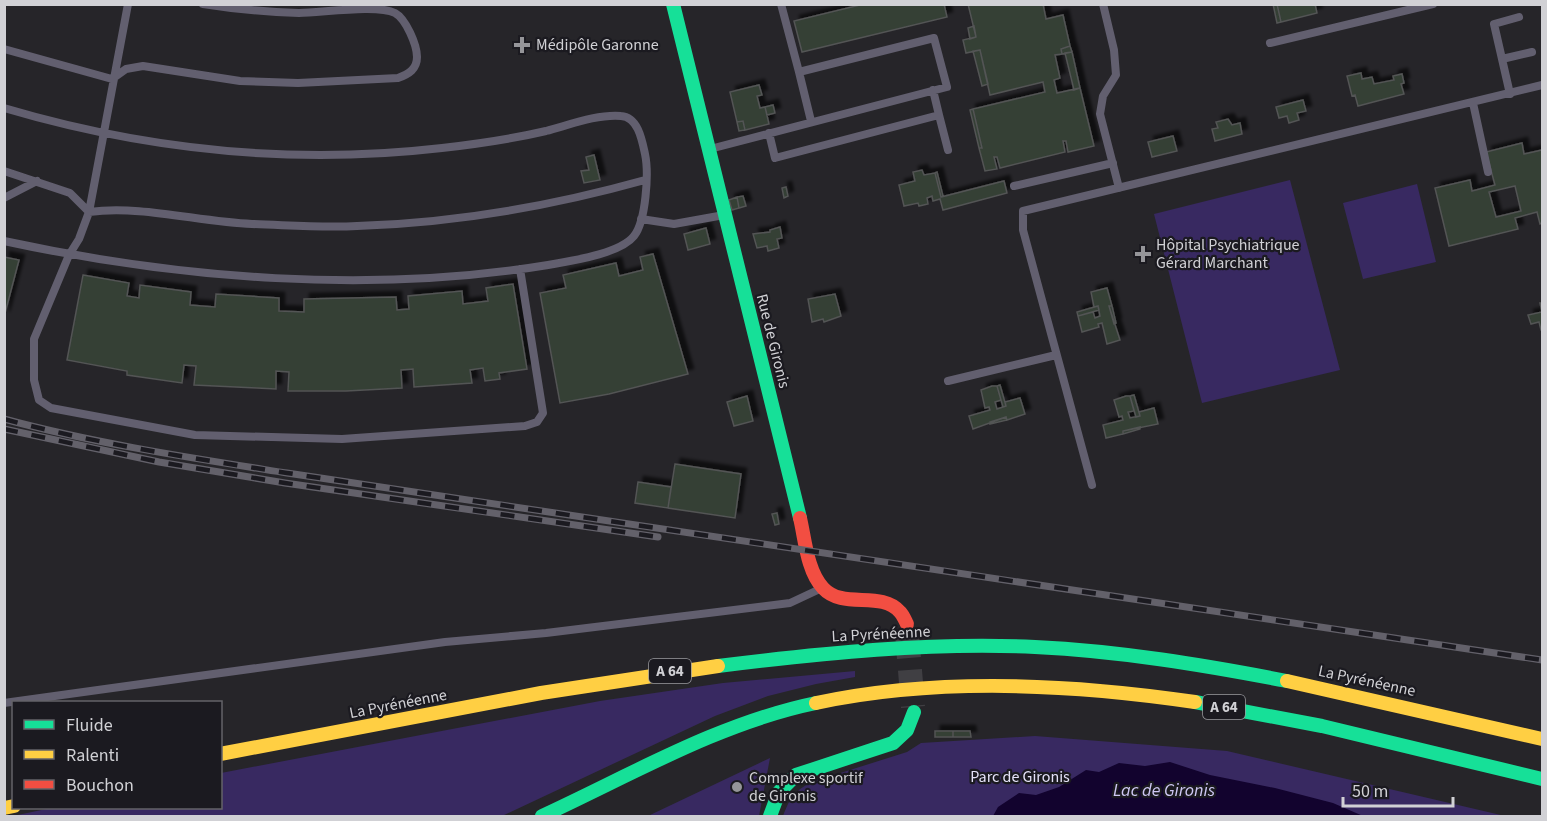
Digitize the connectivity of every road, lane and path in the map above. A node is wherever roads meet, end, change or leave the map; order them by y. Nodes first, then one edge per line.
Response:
1 (128, 4) edge
2 (203, 4) edge
3 (673, 4) edge
4 (781, 4) edge
5 (1103, 4) edge
6 (1432, 4) edge
7 (1519, 17) dead end
8 (1270, 43) dead end
9 (4, 49) edge
10 (1532, 52) dead end
11 (1502, 59) junction
12 (799, 72) junction
13 (112, 79) junction
14 (1542, 88) edge
15 (933, 90) junction
16 (1510, 94) junction
17 (1473, 103) junction
18 (4, 108) edge
19 (939, 115) junction
20 (811, 122) junction
21 (769, 133) junction
22 (103, 134) junction
23 (708, 150) junction
24 (948, 150) dead end
25 (1113, 163) junction
26 (4, 171) edge
27 (1488, 172) dead end
28 (645, 180) junction
29 (37, 181) junction
30 (1014, 186) dead end
31 (1119, 188) junction
32 (4, 198) edge
33 (89, 212) junction
34 (724, 214) junction
35 (641, 219) junction
36 (4, 241) edge
37 (69, 255) junction
38 (520, 269) junction
39 (1056, 355) junction
40 (948, 381) dead end
41 (1092, 485) dead end
42 (822, 588) junction
43 (907, 624) tunnel mouth
44 (18, 701) edge
45 (914, 712) tunnel mouth
46 (1542, 739) edge
47 (222, 754) edge
48 (1542, 779) edge
49 (542, 816) edge
50 (770, 816) edge

1 - 13 lane
2 - 13 lane
3 - 23 main road, Rue de Gironis
4 - 12 lane
5 - 25 lane
6 - 8 lane
7 - 11 lane
9 - 13 lane
10 - 11 lane
11 - 16 lane
12 - 15 lane
12 - 20 lane
13 - 22 lane
14 - 16 lane
15 - 19 lane
15 - 20 lane
16 - 17 lane
17 - 27 lane
17 - 31 lane
18 - 22 lane
19 - 21 lane
19 - 24 lane
20 - 21 lane
21 - 23 lane
22 - 28 lane
22 - 33 lane
23 - 34 main road, Rue de Gironis
25 - 30 lane
25 - 31 lane
26 - 29 lane
28 - 33 lane
28 - 35 lane
29 - 32 lane
29 - 33 lane
31 - 39 lane
33 - 37 lane
34 - 35 lane
34 - 42 main road, Rue de Gironis
35 - 38 lane
36 - 37 lane
37 - 38 lane
37 - 38 lane
39 - 40 lane
39 - 41 lane
42 - 43 main road
42 - 44 lane
45 - 50 main road
46 - 47 main road, La Pyrénéenne / A 64
48 - 49 main road, A 64

